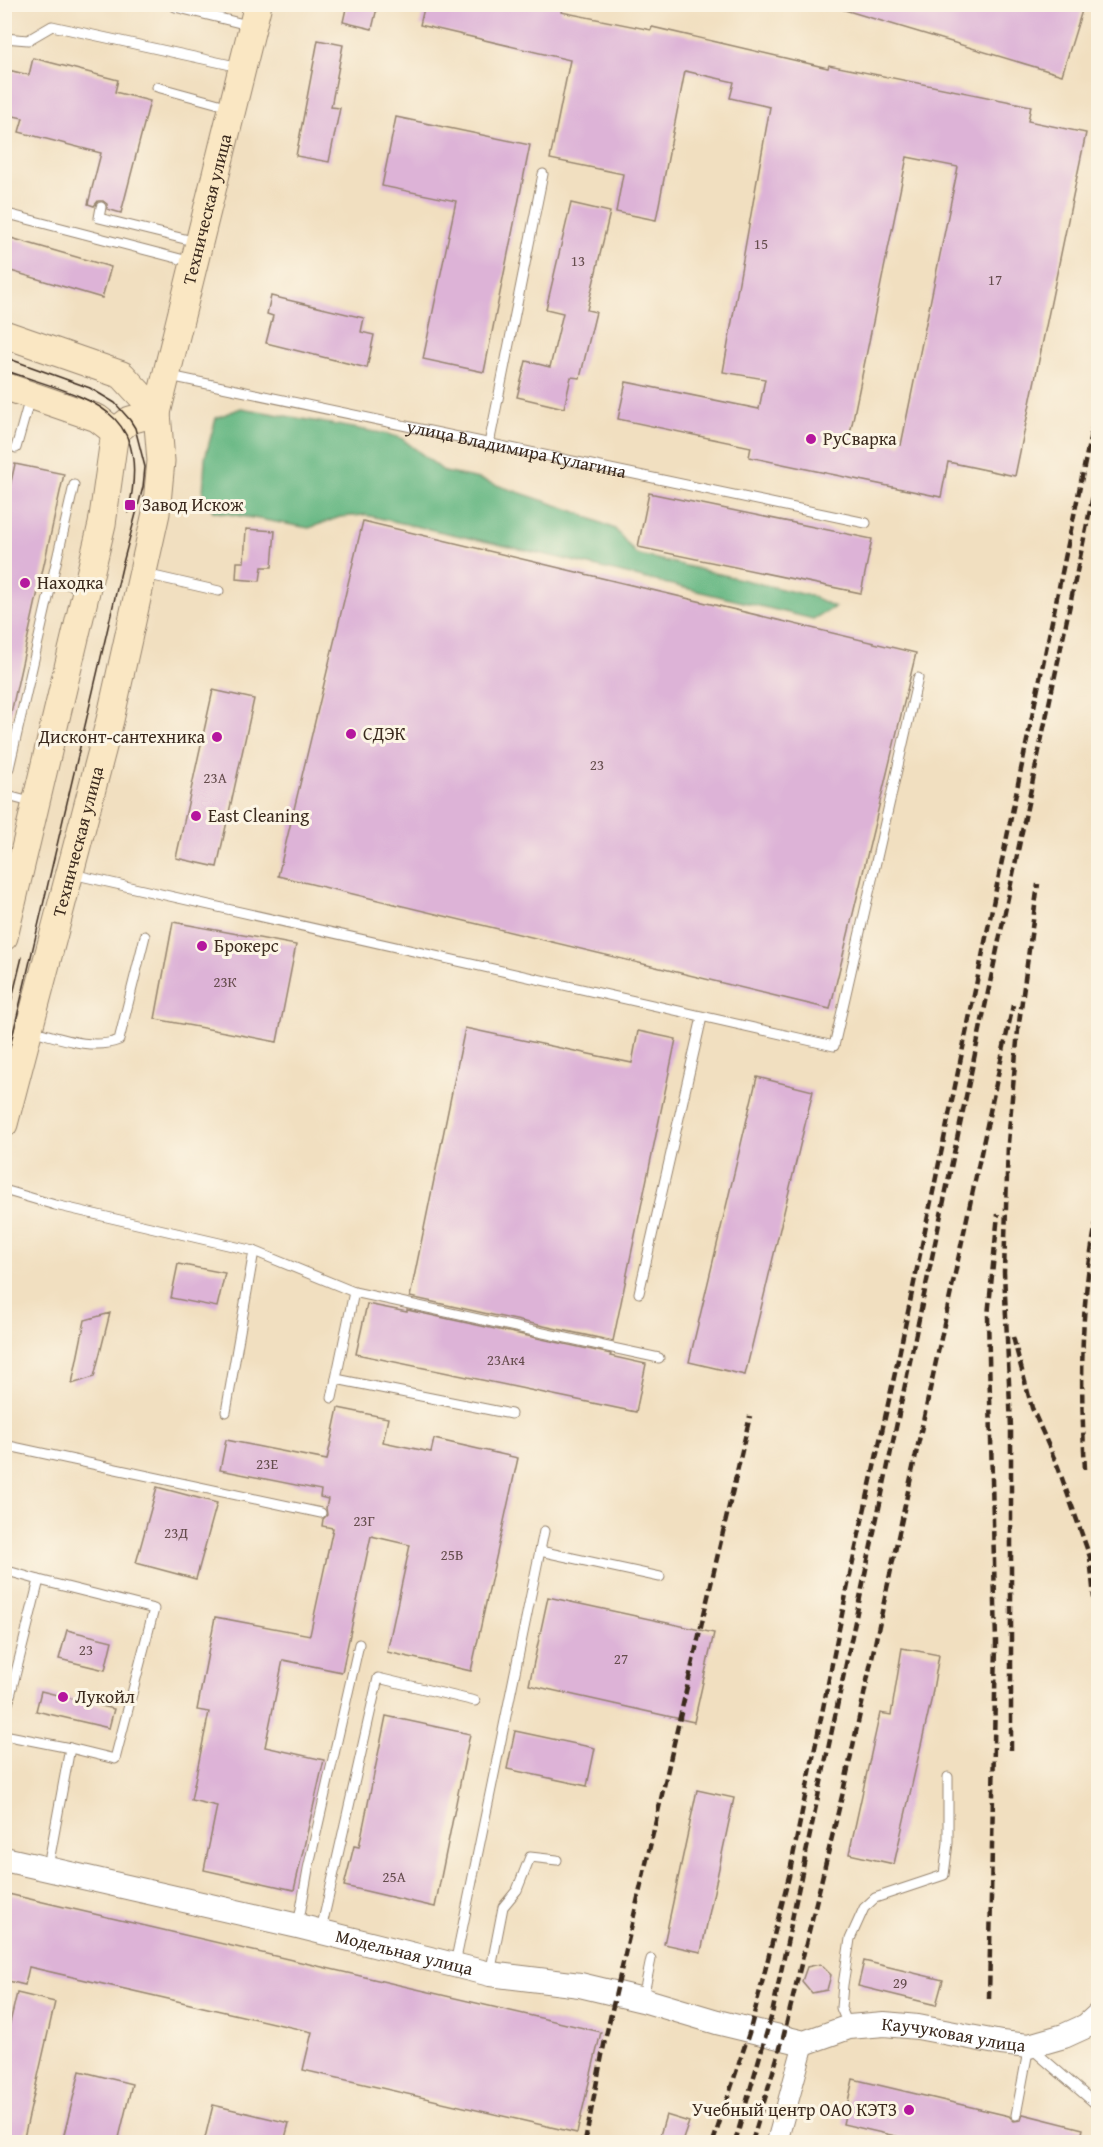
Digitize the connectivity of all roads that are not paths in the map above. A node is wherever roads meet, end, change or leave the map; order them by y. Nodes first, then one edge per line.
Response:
1 (175, 7) dead end
2 (255, 15) edge
3 (4, 38) edge
4 (243, 68) junction
5 (157, 87) dead end
6 (233, 108) junction
7 (543, 174) dead end
8 (100, 207) dead end
9 (4, 213) edge
10 (197, 253) junction
11 (4, 334) edge
12 (167, 375) junction
13 (12, 390) edge
14 (157, 413) junction
15 (115, 432) junction
16 (489, 444) junction
17 (16, 448) dead end
18 (74, 485) dead end
19 (866, 523) dead end
20 (141, 573) junction
21 (52, 580) junction
22 (87, 590) junction
23 (219, 591) dead end
24 (918, 678) dead end
25 (9, 768) dead end
26 (4, 795) edge
27 (36, 804) junction
28 (69, 874) junction
29 (145, 936) dead end
30 (4, 937) edge
31 (702, 1017) junction
32 (29, 1030) junction
33 (4, 1124) edge
34 (4, 1190) edge
35 (254, 1251) junction
36 (354, 1292) junction
37 (639, 1293) dead end
38 (660, 1358) dead end
39 (336, 1379) junction
40 (332, 1398) dead end
41 (226, 1412) dead end
42 (512, 1414) dead end
43 (4, 1445) edge
44 (321, 1513) dead end
45 (544, 1531) dead end
46 (540, 1551) junction
47 (4, 1570) edge
48 (660, 1577) dead end
49 (39, 1580) junction
50 (358, 1644) dead end
51 (7, 1699) edge
52 (475, 1701) dead end
53 (4, 1717) edge
54 (4, 1735) edge
55 (70, 1748) junction
56 (948, 1777) dead end
57 (4, 1859) edge
58 (558, 1860) dead end
59 (47, 1869) junction
60 (309, 1929) junction
61 (651, 1959) dead end
62 (455, 1965) junction
63 (490, 1974) junction
64 (643, 2000) junction
65 (1098, 2015) edge
66 (849, 2027) junction
67 (804, 2043) junction
68 (1029, 2046) junction
69 (1098, 2106) edge
70 (1016, 2115) dead end
71 (777, 2142) edge

1 - 2 lane
2 - 4 main road, Техническая улица
3 - 4 lane
4 - 6 main road, Техническая улица
5 - 6 lane
6 - 10 main road, Техническая улица
7 - 16 lane
8 - 10 lane
9 - 10 lane
10 - 12 main road, Техническая улица
11 - 14 main road
12 - 14 main road, Техническая улица
12 - 16 lane, улица Владимира Кулагина
13 - 15 main road
13 - 17 lane
14 - 15 main road
14 - 20 main road, Техническая улица
15 - 22 main road
16 - 19 lane, улица Владимира Кулагина
18 - 21 lane
20 - 23 lane
20 - 28 main road, Техническая улица
21 - 22 lane
21 - 25 lane
22 - 27 main road
24 - 31 lane
26 - 27 lane
27 - 30 main road
28 - 31 lane
28 - 32 main road, Техническая улица
29 - 32 lane
31 - 37 lane
32 - 33 main road, Техническая улица
34 - 35 lane
35 - 36 lane
35 - 41 lane
36 - 38 lane
36 - 39 lane
39 - 40 lane
39 - 42 lane
43 - 44 lane
45 - 46 lane
46 - 48 lane
46 - 62 lane
47 - 49 lane
49 - 51 lane
49 - 55 lane
50 - 60 lane
51 - 53 lane
52 - 60 lane
54 - 55 lane
55 - 59 lane
56 - 66 lane
57 - 59 street, Модельная улица
58 - 63 lane
59 - 60 street, Модельная улица
60 - 62 street, Модельная улица
61 - 64 lane
62 - 63 street, Модельная улица
63 - 64 street, Модельная улица
64 - 67 street, Модельная улица
65 - 68 street, Каучуковая улица
66 - 67 street, Каучуковая улица
66 - 68 street, Каучуковая улица
67 - 71 street
68 - 69 lane
68 - 70 lane

